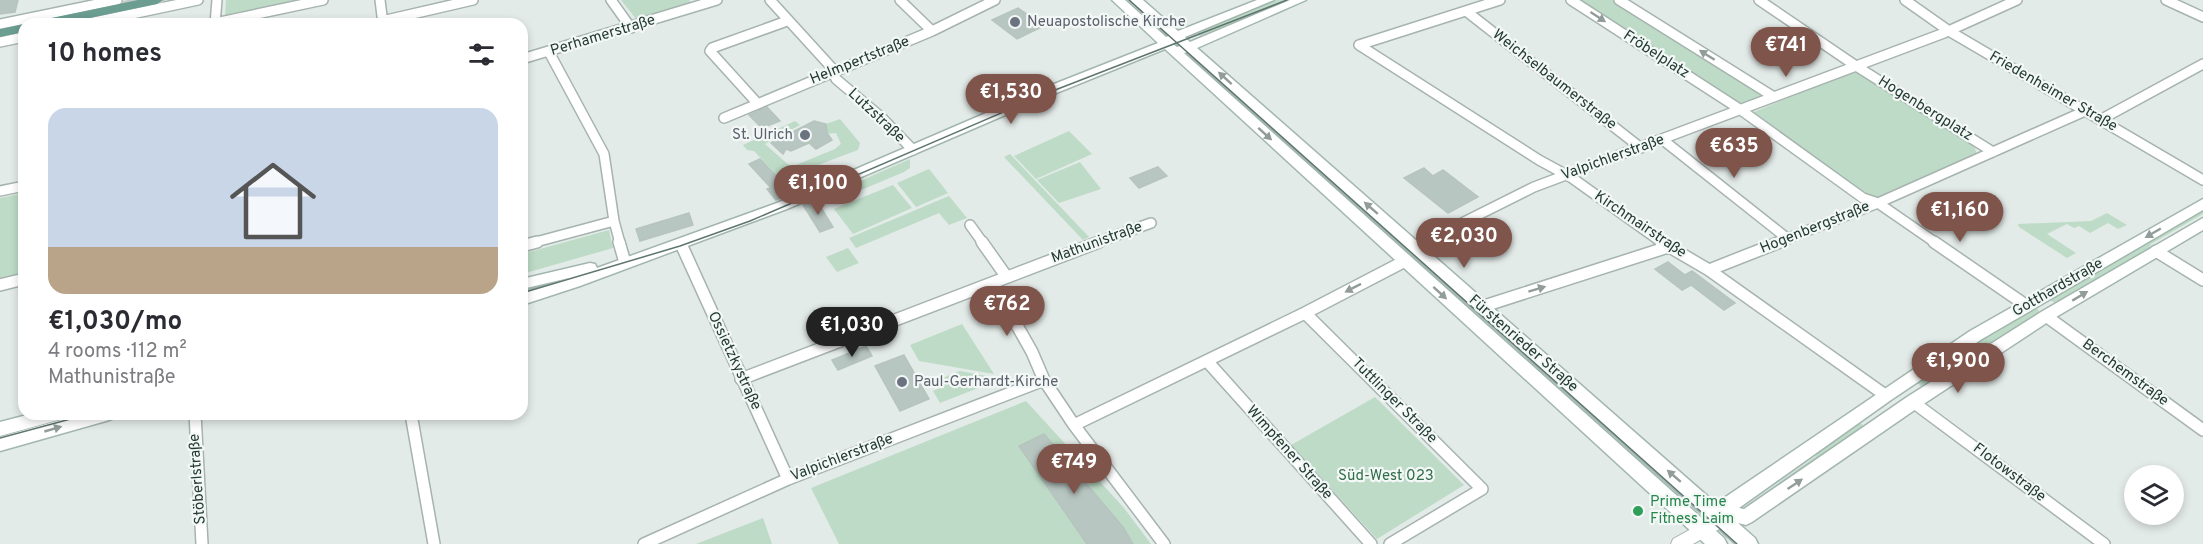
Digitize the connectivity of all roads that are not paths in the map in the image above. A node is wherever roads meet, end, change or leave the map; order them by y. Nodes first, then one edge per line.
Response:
1 (117, 0) edge
2 (157, 0) edge
3 (198, 0) edge
4 (217, 0) edge
5 (323, 0) edge
6 (380, 0) edge
7 (473, 0) edge
8 (611, 0) edge
9 (717, 0) edge
10 (770, 0) edge
11 (900, 0) edge
12 (995, 0) edge
13 (1118, 0) edge
14 (1136, 0) edge
15 (1268, 0) edge
16 (1300, 0) edge
17 (1500, 0) edge
18 (1571, 0) edge
19 (1619, 0) edge
20 (1759, 0) edge
21 (1905, 0) edge
22 (2017, 0) edge
23 (2166, 0) edge
24 (1466, 11) junction
25 (2203, 16) edge
26 (29, 18) edge
27 (71, 18) edge
28 (113, 18) edge
29 (216, 18) edge
30 (242, 18) edge
31 (382, 18) edge
32 (399, 18) edge
33 (18, 20) edge
34 (787, 21) junction
35 (0, 24) edge
36 (631, 28) junction
37 (18, 29) edge
38 (1949, 31) junction
39 (932, 32) junction
40 (0, 33) edge
41 (18, 38) edge
42 (0, 42) edge
43 (1176, 45) junction
44 (549, 52) junction
45 (528, 58) edge
46 (2203, 64) edge
47 (1856, 66) junction
48 (834, 73) junction
49 (1774, 97) junction
50 (758, 104) junction
51 (1741, 110) junction
52 (2085, 111) junction
53 (724, 118) dead end
54 (2100, 120) junction
55 (1664, 140) junction
56 (1641, 148) junction
57 (913, 150) junction
58 (1993, 152) junction
59 (1565, 175) junction
60 (2203, 180) edge
61 (18, 187) edge
62 (0, 191) edge
63 (1878, 204) junction
64 (2203, 204) edge
65 (614, 221) junction
66 (1151, 223) dead end
67 (2203, 223) edge
68 (970, 225) dead end
69 (1788, 239) junction
70 (528, 244) edge
71 (1421, 245) junction
72 (675, 246) junction
73 (1668, 247) junction
74 (2156, 251) junction
75 (624, 259) junction
76 (1405, 261) junction
77 (1709, 270) junction
78 (1006, 276) junction
79 (18, 280) edge
80 (2203, 280) edge
81 (528, 283) edge
82 (993, 283) junction
83 (0, 285) edge
84 (528, 297) edge
85 (1481, 306) junction
86 (2027, 306) junction
87 (1305, 313) junction
88 (2046, 316) junction
89 (1207, 361) junction
90 (741, 379) junction
91 (1044, 380) junction
92 (1885, 395) junction
93 (1913, 402) junction
94 (1855, 416) junction
95 (34, 420) edge
96 (85, 420) edge
97 (195, 420) edge
98 (412, 420) edge
99 (1074, 425) junction
100 (0, 429) edge
101 (2203, 430) edge
102 (1873, 431) junction
103 (0, 444) edge
104 (788, 478) junction
105 (1725, 516) junction
106 (1702, 529) junction
107 (202, 544) edge
108 (434, 544) edge
109 (644, 544) edge
110 (1164, 544) edge
111 (1371, 544) edge
112 (1390, 544) edge
113 (1679, 544) edge
114 (1718, 544) edge
115 (1749, 544) edge
116 (2104, 544) edge

1 - 26 street
2 - 27 main road
3 - 28 street
4 - 29 street
5 - 30 street
6 - 31 street
7 - 32 street
8 - 36 street
9 - 36 street, Perhamerstraße
10 - 34 street, Lutzstraße
11 - 39 street
12 - 39 street, Helmpertstraße
13 - 43 main road, Fürstenrieder Straße
14 - 43 main road, Fürstenrieder Straße
15 - 43 main road
16 - 43 main road
17 - 24 street
18 -> 51 street, Fröbelplatz
49 -> 19 street, Fröbelplatz
20 - 47 street, Hogenbergplatz
21 - 38 street, Friedenheimer Straße
22 - 38 street, Valpichlerstraße
23 - 25 street
24 - 56 street, Weichselbaumerstraße
24 - 59 street, Kirchmairstraße
33 - 35 street
34 - 48 street, Lutzstraße
34 - 50 street
36 - 44 street, Perhamerstraße
37 - 40 main road
38 - 47 street, Valpichlerstraße
38 - 52 street, Friedenheimer Straße
39 - 48 street, Helmpertstraße
41 - 42 street
43 - 57 main road
71 -> 43 main road, Fürstenrieder Straße
43 -> 76 main road, Fürstenrieder Straße
44 - 45 street, Perhamerstraße
44 - 65 street
46 - 54 street
47 - 49 street, Valpichlerstraße
47 - 58 street, Hogenbergplatz
48 - 50 street, Helmpertstraße
48 - 57 street, Lutzstraße
49 - 51 street, Valpichlerstraße
50 - 53 street, Helmpertstraße
51 - 55 street, Valpichlerstraße
51 - 63 street
52 - 54 street, Friedenheimer Straße
52 - 58 street, Hogenbergstraße
54 - 60 street, Friedenheimer Straße
55 - 56 street, Valpichlerstraße
55 - 69 street
56 - 59 street, Valpichlerstraße
57 - 72 main road
58 - 63 street, Hogenbergstraße
59 - 71 street, Valpichlerstraße
59 - 73 street, Kirchmairstraße
61 - 62 street
63 - 69 street, Hogenbergstraße
63 - 86 street
64 -> 86 main road, Gotthardstraße
65 - 70 street
65 - 75 street
66 - 78 street, Mathunistraße
67 - 74 main road, Gotthardstraße
68 - 78 street
69 - 77 street, Hogenbergstraße
71 - 85 main road, Fürstenrieder Straße
72 - 75 main road
72 - 84 main road
72 - 90 street, Ossietzkystraße
73 - 77 street, Kirchmairstraße
85 -> 73 street
74 - 80 street
88 -> 74 main road, Gotthardstraße
75 - 81 main road
76 -> 87 street
76 -> 106 main road, Fürstenrieder Straße
77 - 92 street, Kirchmairstraße
78 - 82 street, Mathunistraße
79 - 83 street
82 - 90 street, Mathunistraße
82 - 91 street
105 -> 85 main road, Fürstenrieder Straße
86 - 92 main road, Gotthardstraße
87 - 89 street
87 - 112 street, Tuttlinger Straße
88 - 93 main road, Gotthardstraße
88 - 101 street, Berchemstraße
89 - 99 street
89 - 111 street, Wimpfener Straße
90 - 104 street, Ossietzkystraße
91 - 99 street
91 - 104 street, Valpichlerstraße
92 - 94 main road, Gotthardstraße
93 - 102 main road, Gotthardstraße
93 - 116 street, Flotowstraße
94 - 102 main road
94 - 105 main road, Gotthardstraße
95 - 100 main road
103 -> 96 main road
97 - 107 street, Stöberlstraße
98 - 108 street
99 - 110 street
105 -> 102 main road, Gotthardstraße
104 - 109 street, Valpichlerstraße
105 - 106 street, Gotthardstraße
105 - 115 main road, Fürstenrieder Straße
106 - 113 street, Gotthardstraße
106 - 114 main road, Fürstenrieder Straße

